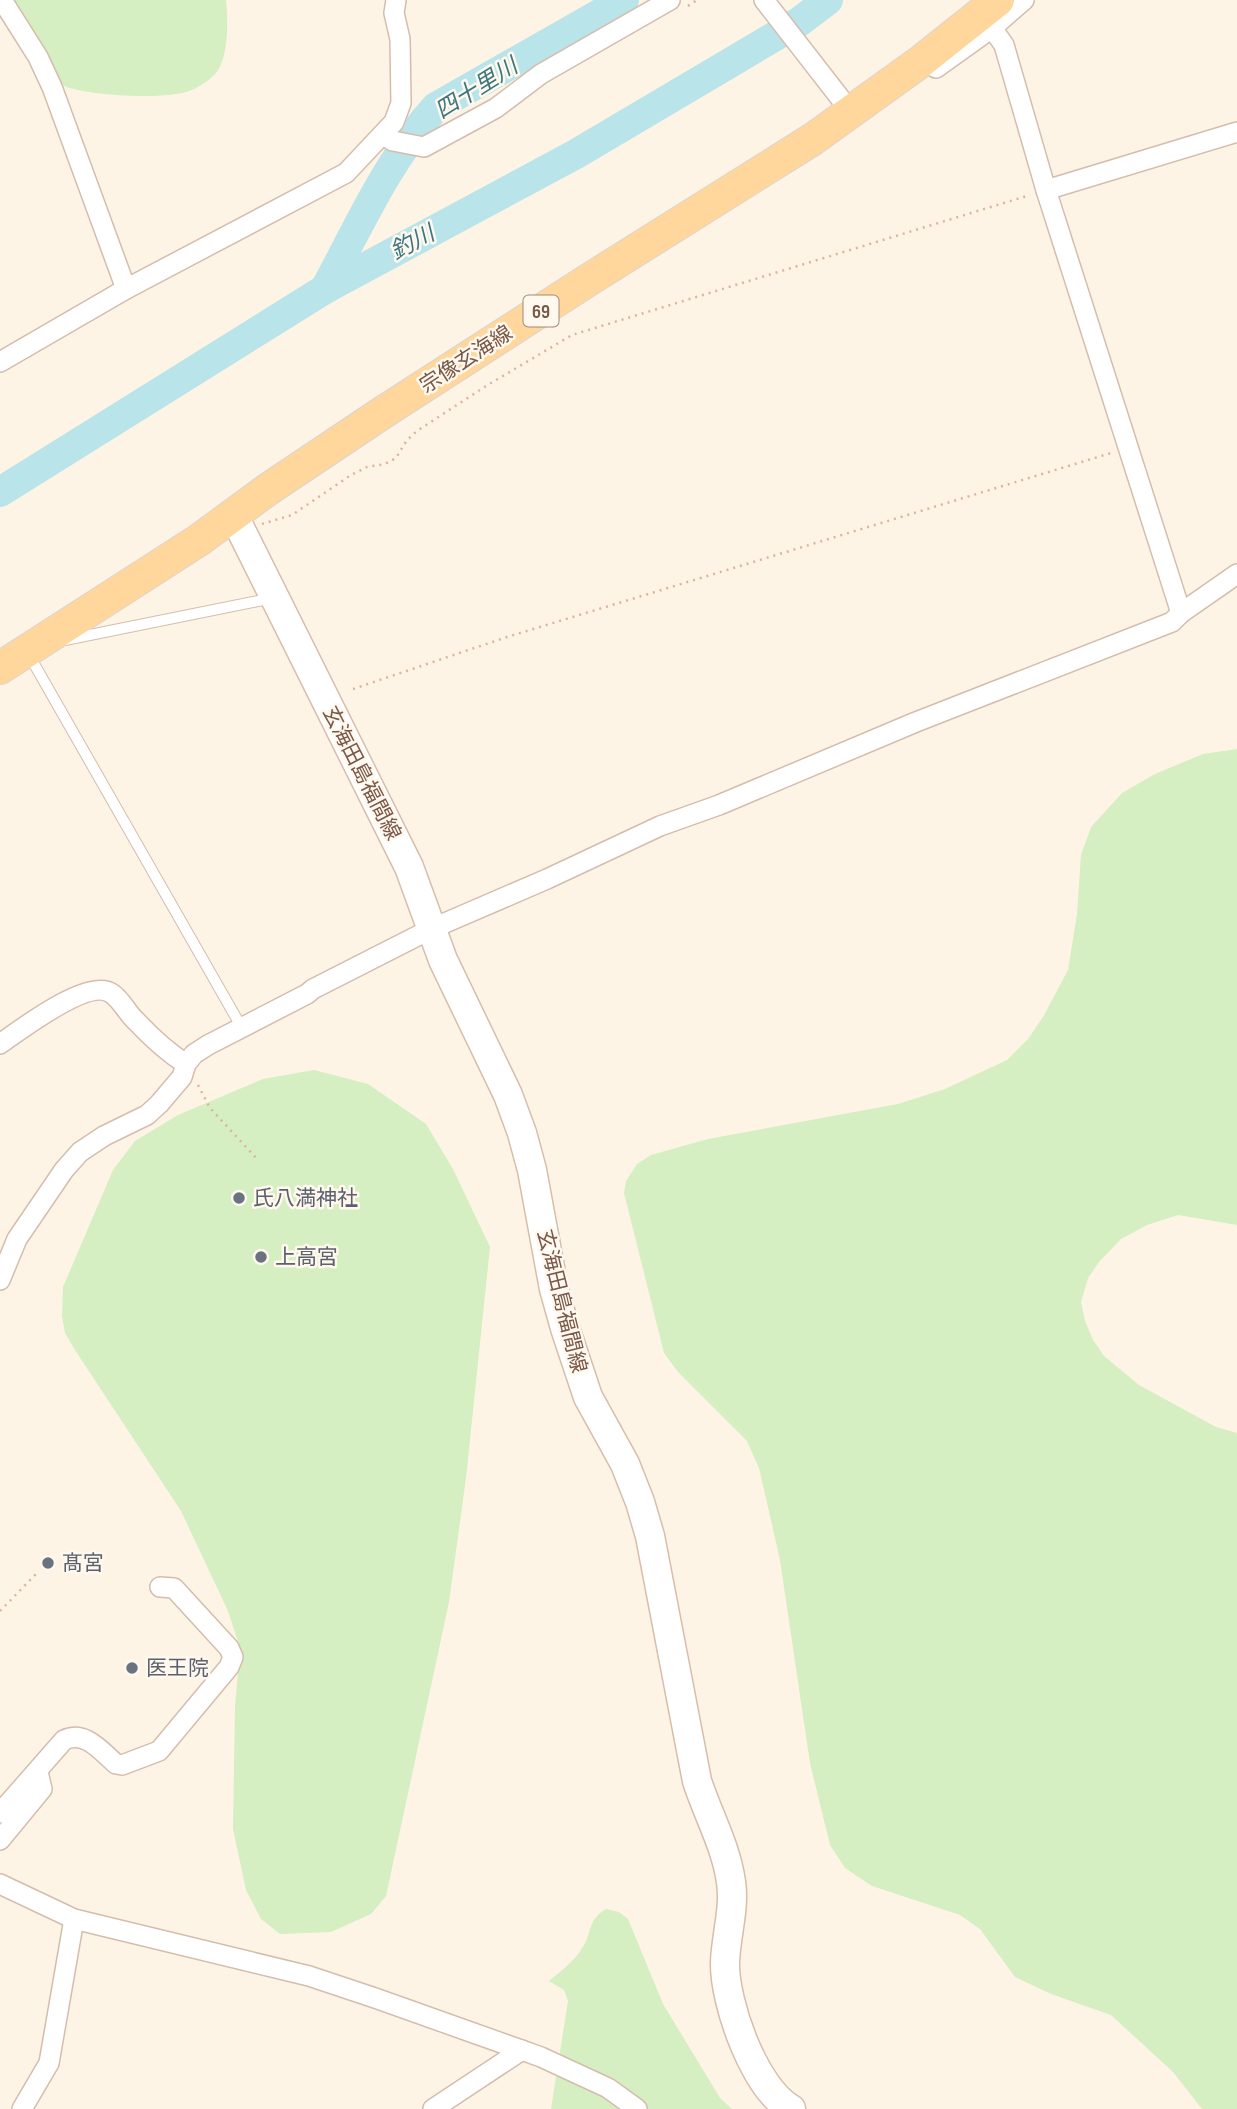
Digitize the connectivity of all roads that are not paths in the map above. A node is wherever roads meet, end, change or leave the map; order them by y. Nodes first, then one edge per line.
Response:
1 (2, 0) edge
2 (396, 0) edge
3 (670, 0) edge
4 (764, 0) edge
5 (1024, 0) edge
6 (995, 14) edge
7 (846, 105) junction
8 (1237, 132) edge
9 (388, 138) junction
10 (1046, 190) junction
11 (126, 289) junction
12 (0, 362) edge
13 (237, 522) junction
14 (1237, 575) edge
15 (274, 598) junction
16 (1181, 613) junction
17 (29, 649) junction
18 (0, 668) edge
19 (431, 929) junction
20 (242, 1028) junction
21 (0, 1044) edge
22 (186, 1064) junction
23 (0, 1280) edge
24 (160, 1587) dead end
25 (38, 1772) junction
26 (0, 1813) edge
27 (0, 1840) edge
28 (0, 1884) edge
29 (74, 1919) junction
30 (522, 2050) junction
31 (22, 2109) edge
32 (433, 2109) edge
33 (637, 2109) edge
34 (791, 2109) edge

1 - 11 street
2 - 9 street
3 - 9 street
4 - 7 street
5 - 6 street
6 - 7 main road, 宗像玄海線 / 69
6 - 10 street
7 - 13 main road, 宗像玄海線 / 69
8 - 10 street
9 - 11 street
10 - 16 street
11 - 12 street
13 - 15 main road, 玄海田島福間線
13 - 17 main road, 宗像玄海線 / 69
14 - 16 street
15 - 17 lane
15 - 19 main road, 玄海田島福間線
16 - 19 street
17 - 18 main road, 宗像玄海線 / 69
17 - 20 lane
19 - 20 street
19 - 34 main road, 玄海田島福間線
20 - 22 street
21 - 22 street
22 - 23 street
24 - 25 street
25 - 26 street
25 - 27 street
28 - 29 street
29 - 30 street
29 - 31 street
30 - 32 street
30 - 33 street

